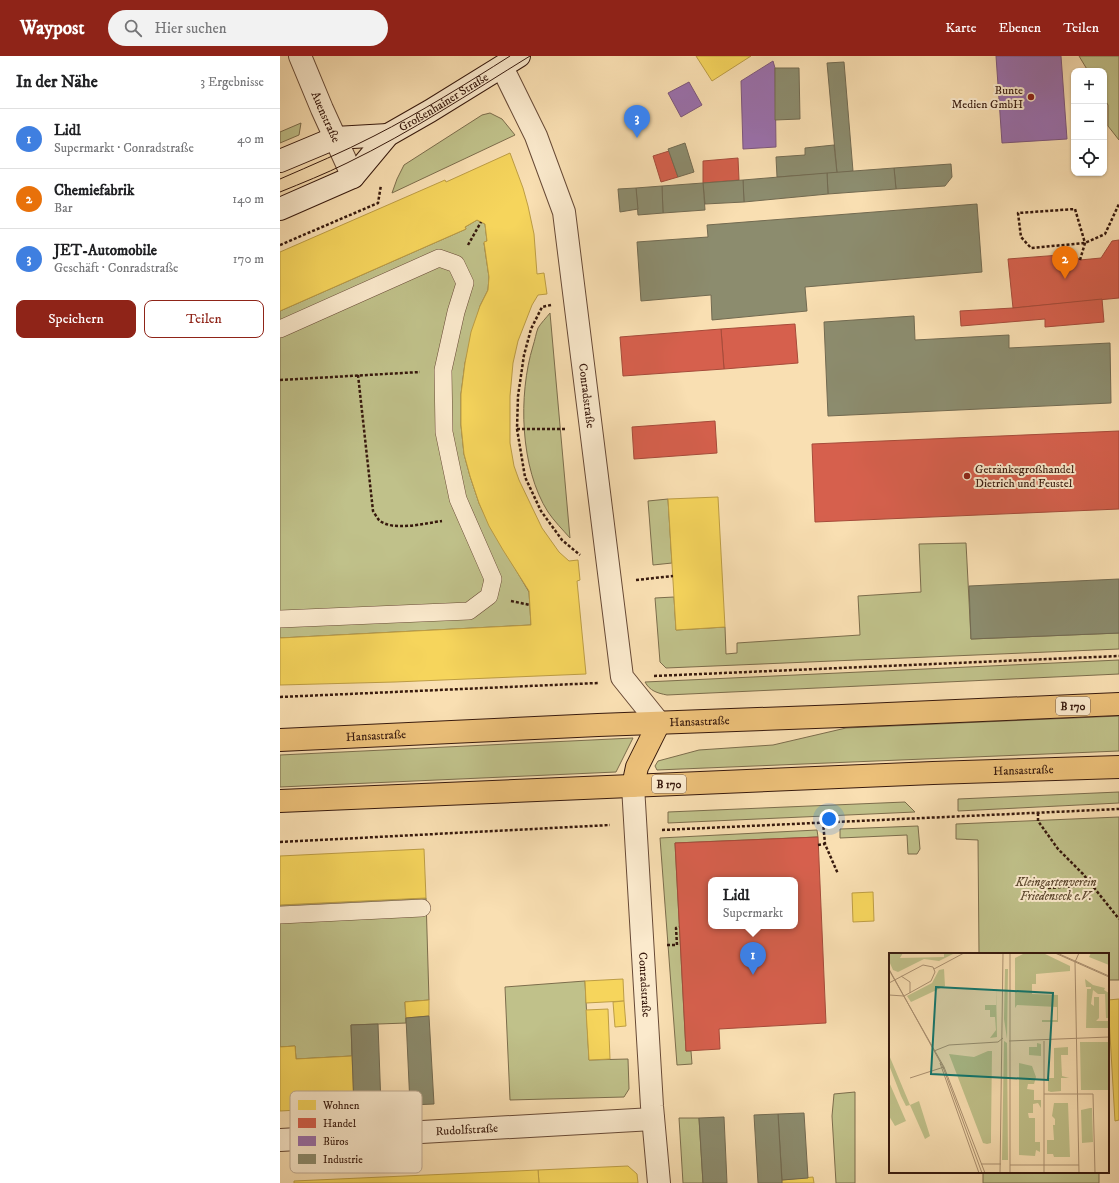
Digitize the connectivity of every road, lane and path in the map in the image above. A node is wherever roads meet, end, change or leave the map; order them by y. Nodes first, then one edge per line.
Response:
1 (300, 56) edge
2 (511, 62) edge
3 (388, 135) junction
4 (335, 138) junction
5 (280, 161) edge
6 (352, 177) junction
7 (378, 203) dead end
8 (1119, 204) edge
9 (280, 209) edge
10 (1085, 243) junction
11 (280, 245) edge
12 (1080, 260) dead end
13 (575, 299) junction
14 (280, 328) edge
15 (443, 370) junction
16 (358, 376) junction
17 (280, 380) edge
18 (591, 428) junction
19 (517, 429) junction
20 (467, 519) junction
21 (607, 555) junction
22 (673, 576) dead end
23 (661, 577) dead end
24 (280, 619) edge
25 (1119, 656) edge
26 (622, 677) junction
27 (280, 696) edge
28 (1119, 704) edge
29 (659, 723) junction
30 (280, 740) edge
31 (1119, 767) edge
32 (633, 786) junction
33 (280, 801) edge
34 (1119, 809) edge
35 (1038, 812) junction
36 (824, 822) junction
37 (636, 831) junction
38 (280, 842) edge
39 (825, 844) junction
40 (818, 845) dead end
41 (838, 874) dead end
42 (1092, 885) junction
43 (1048, 888) dead end
44 (422, 908) dead end
45 (280, 915) edge
46 (1119, 919) edge
47 (679, 928) dead end
48 (670, 945) dead end
49 (654, 1119) junction
50 (422, 1132) edge
51 (290, 1139) edge
52 (280, 1140) edge
53 (659, 1183) edge

1 - 4 street, Auenstraße
2 - 3 street, Großenhainer Straße
2 - 13 street, Conradstraße
3 - 4 street, Großenhainer Straße
3 - 6 street, Großenhainer Straße
4 - 5 street, Großenhainer Straße
4 - 6 street, Auenstraße
6 - 9 street, Großenhainer Straße
7 - 11 path
8 - 10 path
10 - 10 path
10 - 12 path
13 - 18 street, Conradstraße
13 - 19 path
14 - 15 lane
15 - 16 path
15 - 20 lane
16 - 17 path
16 - 20 path
18 - 19 path
18 - 21 street, Conradstraße
19 - 21 path
20 - 24 lane
21 - 26 street, Conradstraße
22 - 23 path
25 - 26 path
26 - 27 path
26 - 29 street
28 - 29 main road, Hansastraße / B 170
29 - 30 main road, Hansastraße / B 170
29 - 32 main road
31 - 32 main road, Hansastraße / B 170
32 - 33 main road, Hansastraße / B 170
32 - 37 street, Conradstraße
34 - 35 path
35 - 36 path
35 - 42 path
36 - 37 path
36 - 39 path
37 - 38 path
37 - 49 street, Conradstraße
39 - 40 path
39 - 41 path
42 - 43 path
42 - 46 path
44 - 45 lane
47 - 48 path
49 - 50 street, Rudolfstraße
49 - 53 street, Conradstraße
51 - 52 street, Rudolfstraße

